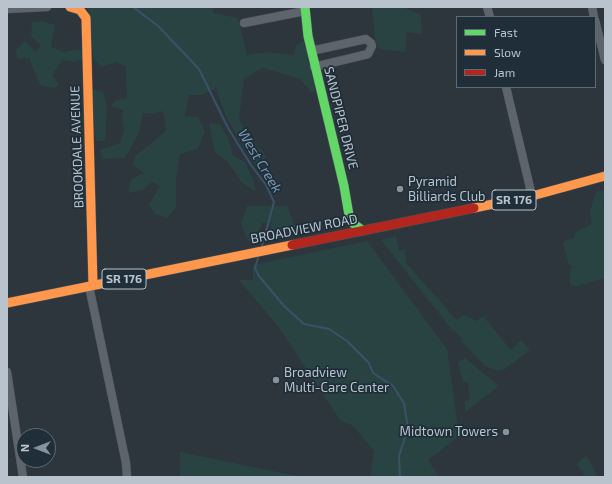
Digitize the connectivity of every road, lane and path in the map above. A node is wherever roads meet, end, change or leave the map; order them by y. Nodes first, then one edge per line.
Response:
1 (46, 7) edge
2 (70, 7) edge
3 (7, 9) edge
4 (305, 9) edge
5 (596, 22) edge
6 (244, 23) dead end
7 (311, 51) junction
8 (605, 60) edge
9 (314, 67) junction
10 (506, 88) edge
11 (605, 176) edge
12 (532, 196) junction
13 (362, 230) junction
14 (91, 285) junction
15 (7, 304) edge
16 (7, 372) edge
17 (23, 477) edge
18 (127, 477) edge

1 - 3 street
2 - 14 main road, BROOKDALE AVENUE
4 - 6 street
4 - 7 main road, SANDPIPER DRIVE
5 - 8 street
7 - 9 main road, SANDPIPER DRIVE
7 - 9 street
9 - 13 main road, SANDPIPER DRIVE
10 - 12 street
11 - 12 main road, BROADVIEW ROAD / SR 176
12 - 13 main road, BROADVIEW ROAD / SR 176
13 - 14 main road, BROADVIEW ROAD / SR 176
14 - 15 main road, BROADVIEW ROAD / SR 176
14 - 18 street, BROOKDALE AVENUE
16 - 17 street

